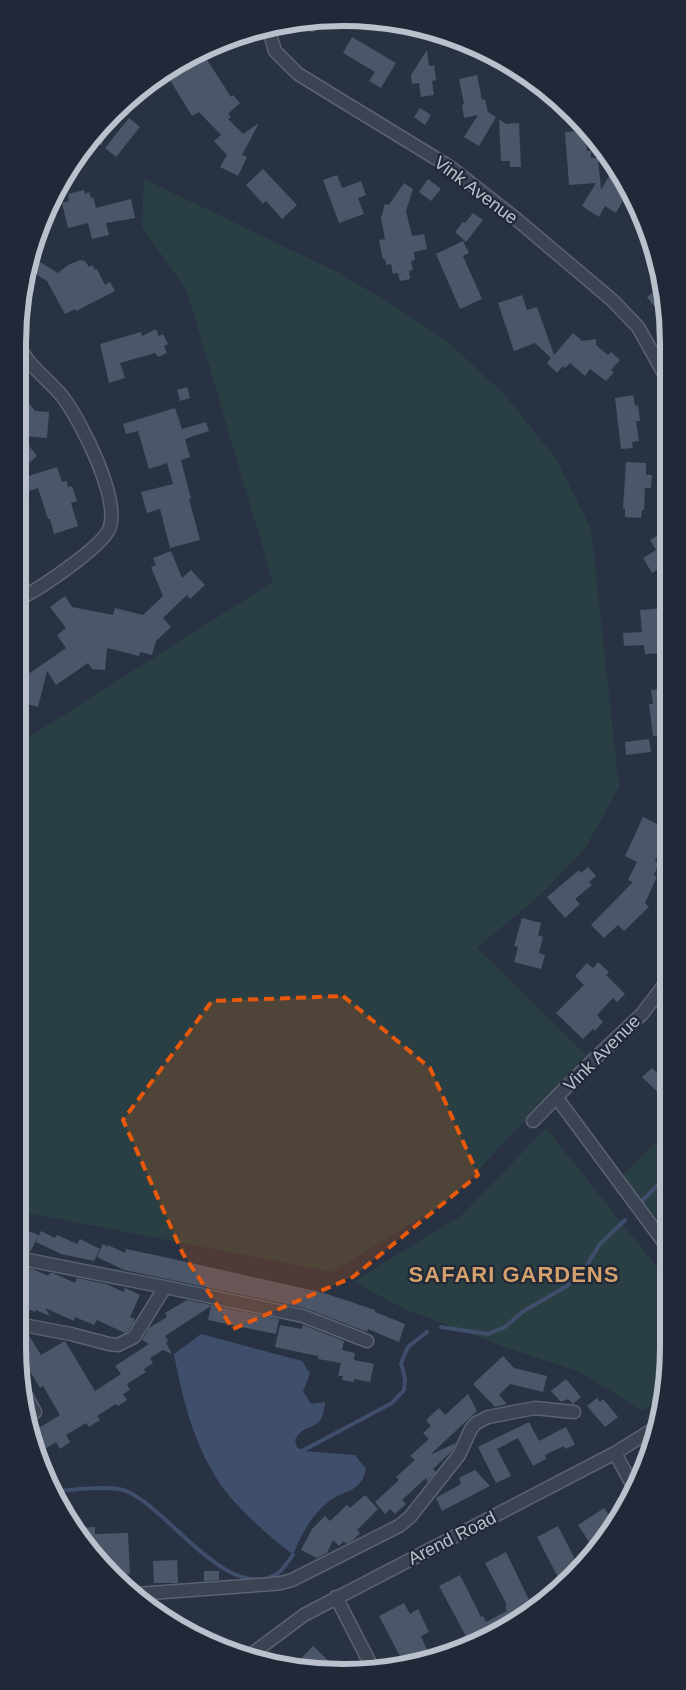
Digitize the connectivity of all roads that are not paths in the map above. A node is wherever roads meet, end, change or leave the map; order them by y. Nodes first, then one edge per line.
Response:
1 (270, 35) edge
2 (26, 357) edge
3 (660, 366) edge
4 (26, 594) edge
5 (660, 990) edge
6 (557, 1098) junction
7 (533, 1121) dead end
8 (660, 1237) edge
9 (26, 1260) edge
10 (165, 1287) junction
11 (26, 1326) edge
12 (367, 1340) dead end
13 (32, 1406) edge
14 (35, 1412) dead end
15 (574, 1412) dead end
16 (648, 1432) edge
17 (615, 1453) junction
18 (630, 1481) edge
19 (144, 1593) edge
20 (336, 1597) junction
21 (255, 1651) edge
22 (370, 1662) edge

1 - 3 street, Vink Avenue
2 - 4 street
5 - 6 street, Vink Avenue
6 - 7 street, Vink Avenue
6 - 8 street
9 - 10 street
10 - 11 street
10 - 12 street
13 - 14 street
15 - 19 street
16 - 17 street, Arend Road
17 - 18 street
17 - 20 street, Arend Road
20 - 21 street, Arend Road
20 - 22 street

